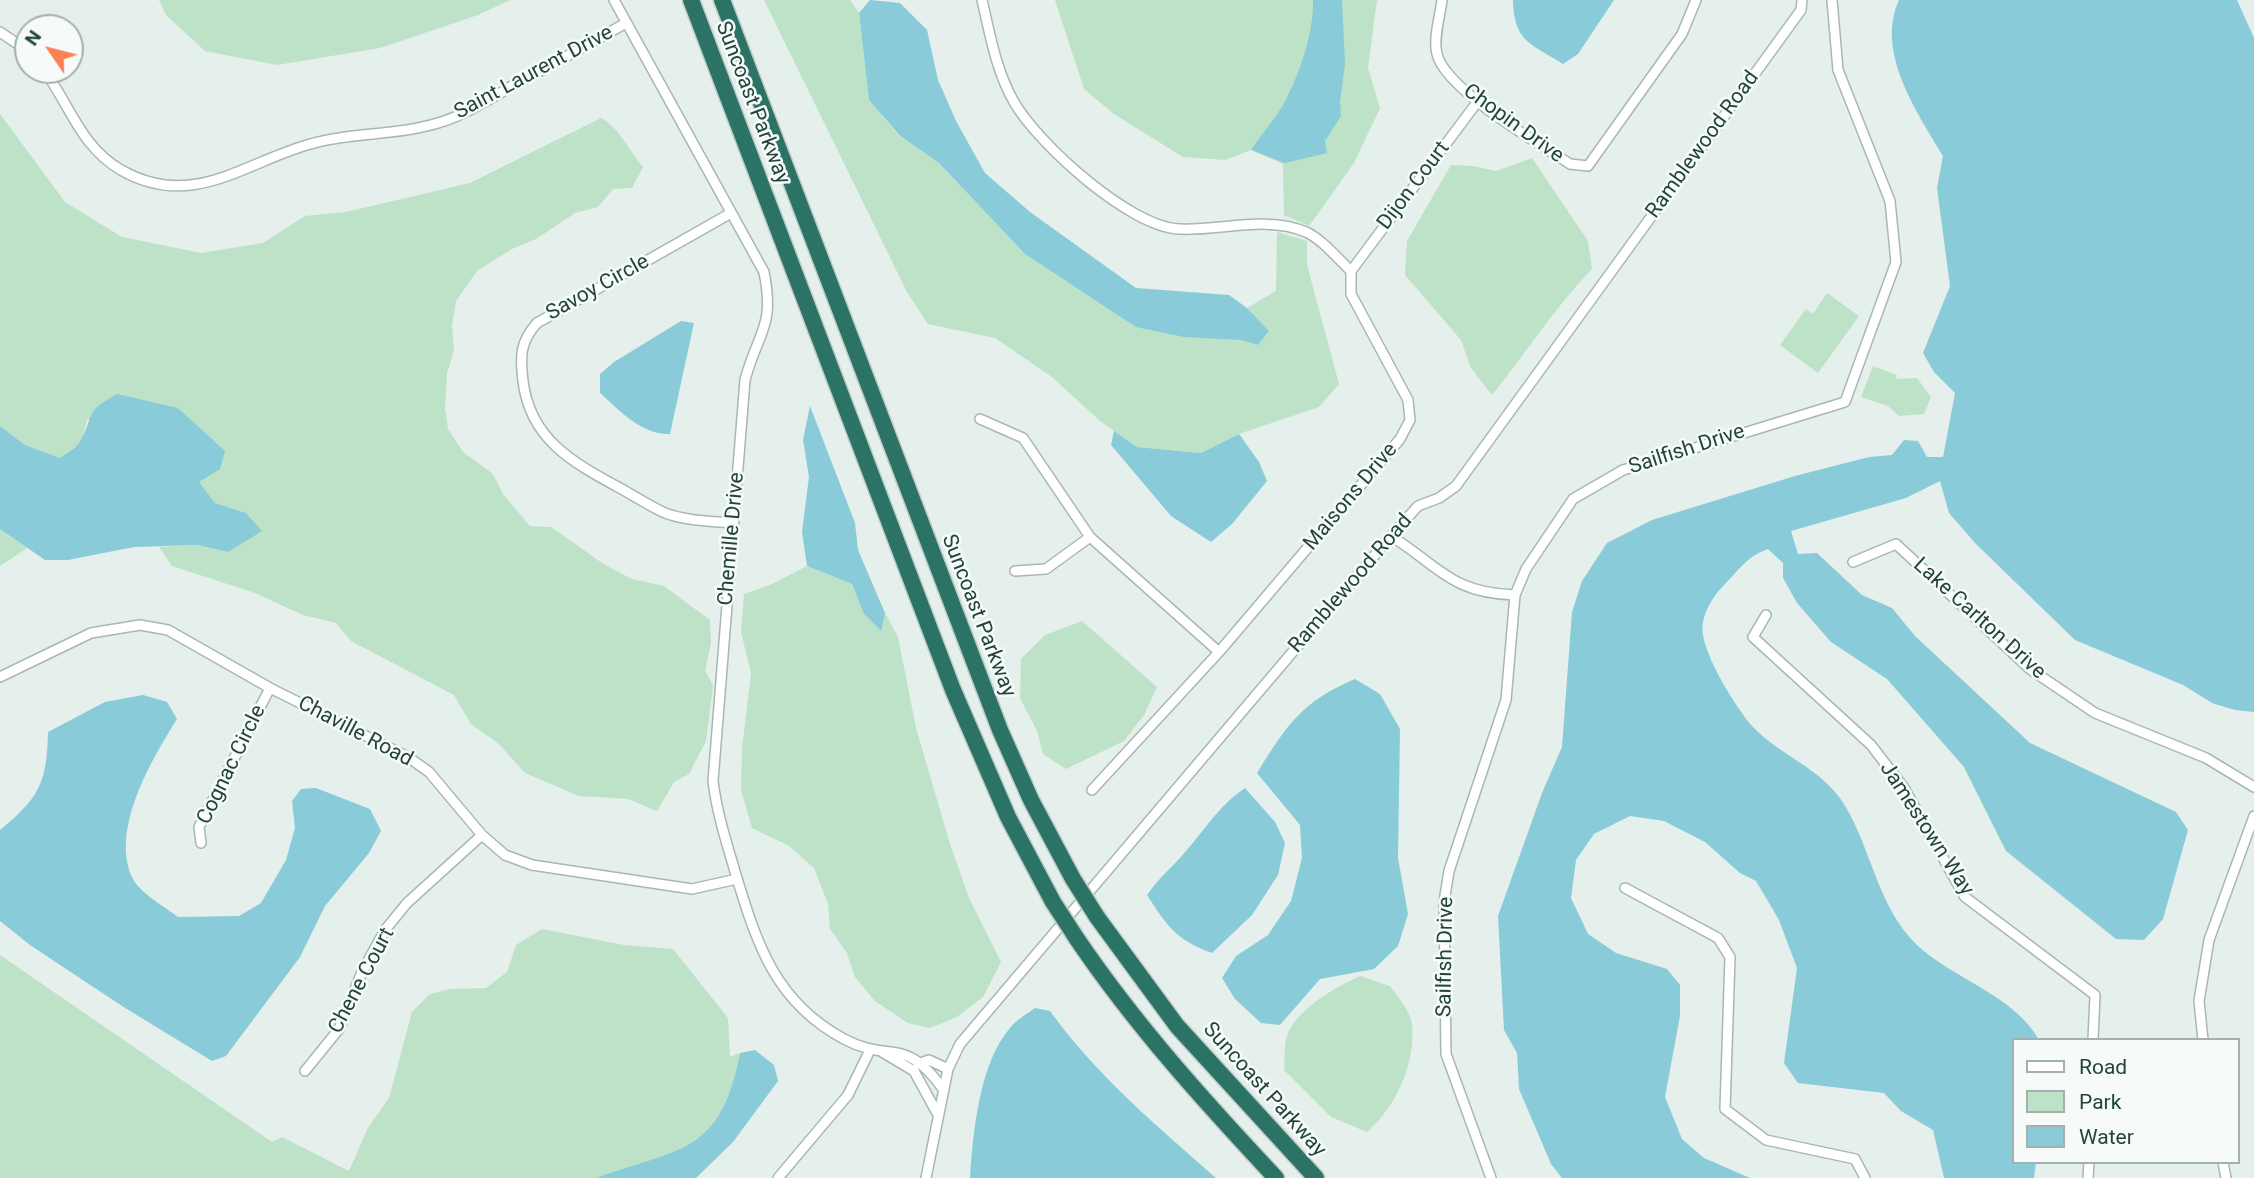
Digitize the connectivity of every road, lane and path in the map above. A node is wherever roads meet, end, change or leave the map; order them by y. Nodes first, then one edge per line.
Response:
1 (614, 0) edge
2 (691, 0) edge
3 (722, 0) edge
4 (982, 0) edge
5 (1442, 0) edge
6 (1696, 0) edge
7 (1802, 0) edge
8 (1832, 0) edge
9 (626, 23) junction
10 (55, 84) edge
11 (1478, 101) junction
12 (731, 213) junction
13 (1351, 271) junction
14 (980, 419) dead end
15 (733, 523) junction
16 (1391, 536) junction
17 (1090, 537) junction
18 (1853, 562) dead end
19 (1015, 571) dead end
20 (1515, 595) junction
21 (1766, 615) dead end
22 (1219, 652) junction
23 (0, 677) edge
24 (270, 688) junction
25 (2254, 787) edge
26 (1092, 790) dead end
27 (2254, 817) edge
28 (482, 835) junction
29 (201, 843) dead end
30 (737, 878) junction
31 (1625, 888) dead end
32 (2093, 1038) edge
33 (2203, 1038) edge
34 (870, 1050) junction
35 (882, 1052) junction
36 (920, 1061) junction
37 (948, 1069) junction
38 (305, 1071) dead end
39 (914, 1071) junction
40 (943, 1088) junction
41 (938, 1114) junction
42 (778, 1178) edge
43 (926, 1178) edge
44 (1276, 1178) edge
45 (1316, 1178) edge
46 (1491, 1178) edge
47 (1865, 1178) edge

1 - 9 street, Chemille Drive
2 - 44 highway, Suncoast Parkway, bridge
3 - 45 highway, Suncoast Parkway, bridge
4 - 13 street
5 - 11 street, Chopin Drive
6 - 11 street, Chopin Drive
7 - 16 street, Ramblewood Road
8 - 20 street, Sailfish Drive
9 - 10 street, Saint Laurent Drive
9 - 12 street, Chemille Drive
11 - 13 street, Dijon Court
12 - 15 street, Chemille Drive
12 - 15 street, Savoy Circle
13 - 22 street, Maisons Drive
14 - 17 street
15 - 30 street, Chemille Drive
16 - 20 street
16 - 37 street, Ramblewood Road
17 - 19 street
17 - 22 street
18 - 25 street, Lake Carlton Drive
20 - 46 street, Sailfish Drive
21 - 32 street, Jamestown Way
22 - 26 street, Maisons Drive
23 - 24 street, Chaville Road
24 - 28 street, Chaville Road
24 - 29 street, Cognac Circle
27 - 33 street
28 - 30 street, Chaville Road
28 - 38 street, Chene Court
30 - 34 street, Chemille Drive
31 - 47 street
34 - 35 street, Chemille Drive
34 - 42 street
35 - 36 street, Chemille Drive
35 - 39 street, Chemille Drive
36 - 37 street, Chemille Drive
36 - 39 street
36 - 40 street
37 - 40 street, Ramblewood Road
39 - 41 street
40 - 41 street, Ramblewood Road
41 - 43 street, Ramblewood Road

